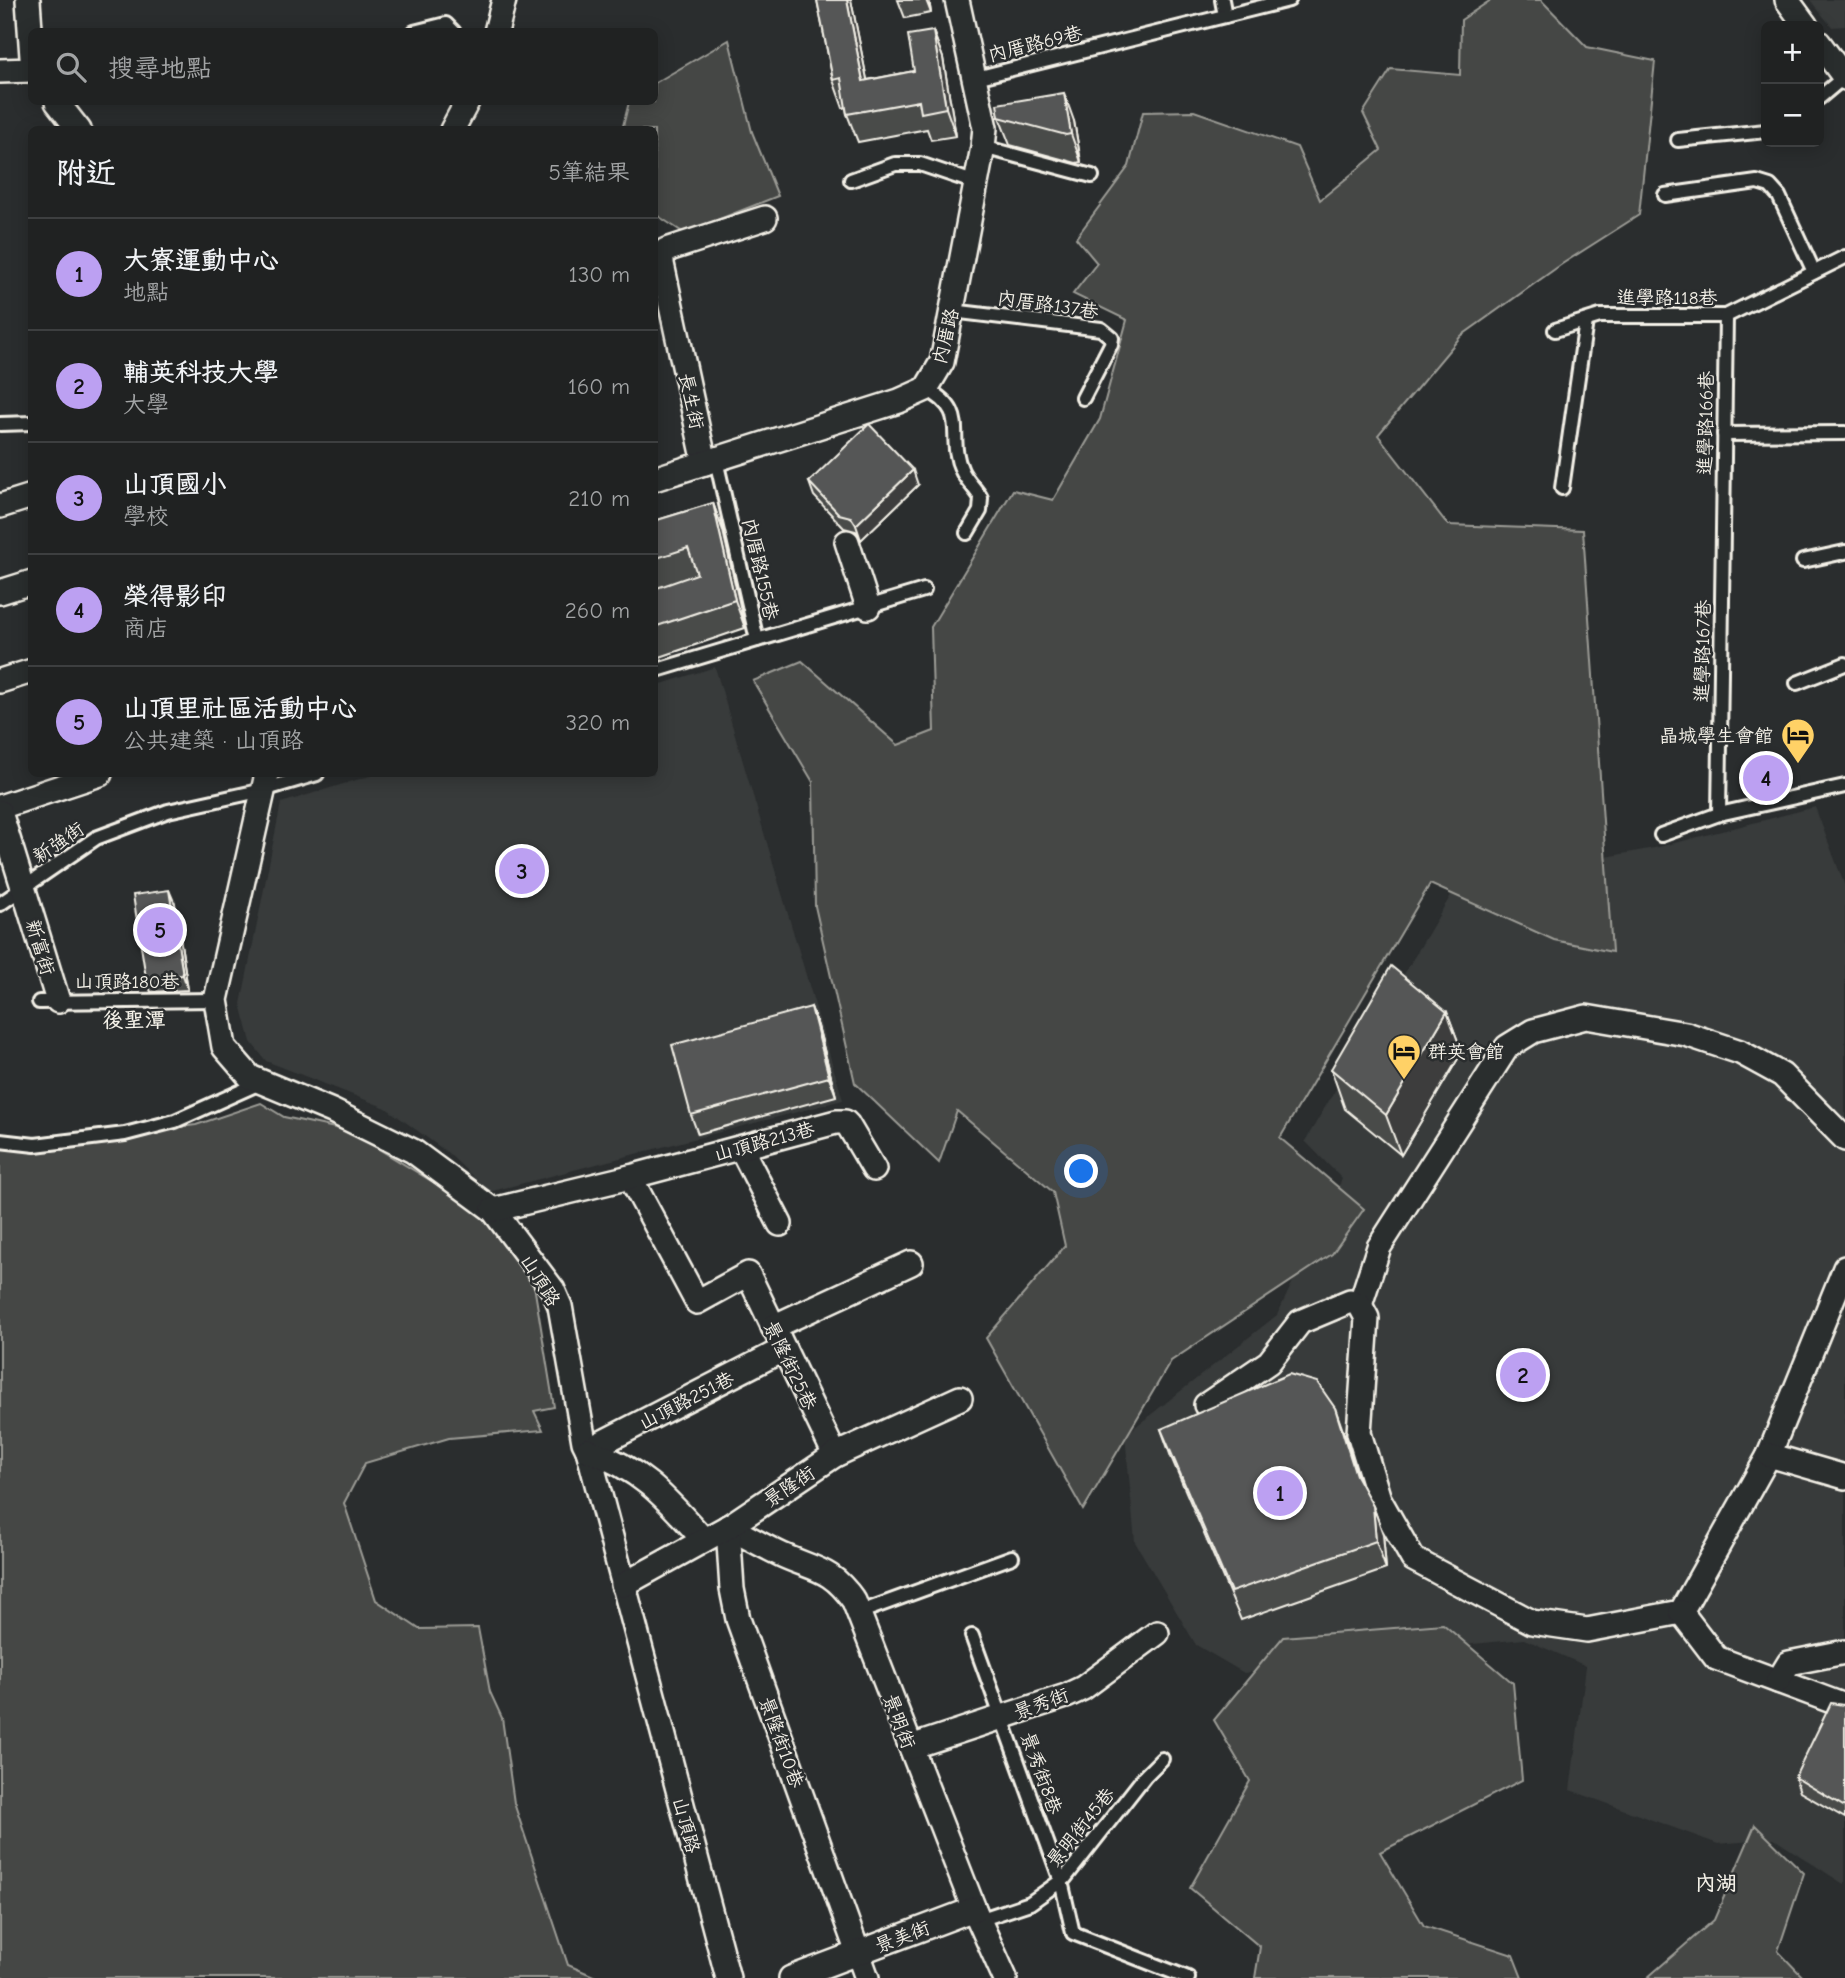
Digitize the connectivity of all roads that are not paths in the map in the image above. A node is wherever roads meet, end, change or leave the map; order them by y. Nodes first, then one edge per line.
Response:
1 (28, 0) edge
2 (504, 0) edge
3 (957, 0) edge
4 (1222, 0) edge
5 (1289, 0) edge
6 (1787, 0) edge
7 (1225, 16) junction
8 (1802, 21) edge
9 (30, 28) edge
10 (430, 28) edge
11 (450, 28) edge
12 (497, 28) edge
13 (1824, 50) edge
14 (28, 70) edge
15 (0, 71) edge
16 (976, 78) junction
17 (1845, 78) edge
18 (1824, 94) edge
19 (59, 105) edge
20 (465, 105) edge
21 (76, 126) edge
22 (454, 126) edge
23 (1761, 132) edge
24 (1678, 140) dead end
25 (983, 147) junction
26 (1092, 177) dead end
27 (851, 180) dead end
28 (976, 183) junction
29 (1665, 195) dead end
30 (765, 218) dead end
31 (1845, 257) edge
32 (1814, 272) junction
33 (952, 311) junction
34 (1726, 316) junction
35 (1586, 321) junction
36 (1555, 330) dead end
37 (926, 388) junction
38 (1083, 398) dead end
39 (28, 423) edge
40 (0, 424) edge
41 (1845, 433) edge
42 (1724, 434) junction
43 (710, 461) junction
44 (658, 478) edge
45 (1562, 488) dead end
46 (28, 497) edge
47 (0, 506) edge
48 (1723, 531) joint
49 (967, 533) dead end
50 (847, 542) dead end
51 (1845, 552) edge
52 (1803, 561) dead end
53 (28, 583) edge
54 (924, 590) dead end
55 (0, 592) edge
56 (867, 607) junction
57 (758, 640) junction
58 (1845, 664) edge
59 (658, 670) edge
60 (28, 672) edge
61 (0, 681) edge
62 (1797, 683) dead end
63 (93, 777) edge
64 (298, 777) edge
65 (265, 782) edge
66 (1845, 786) edge
67 (1720, 814) junction
68 (1, 819) edge
69 (1661, 835) dead end
70 (24, 889) junction
71 (0, 904) edge
72 (216, 1000) junction
73 (48, 1002) joint
74 (262, 1082) junction
75 (1845, 1139) edge
76 (0, 1141) edge
77 (741, 1148) junction
78 (874, 1169) dead end
79 (630, 1177) junction
80 (493, 1210) junction
81 (780, 1224) dead end
82 (911, 1263) dead end
83 (1845, 1268) edge
84 (1360, 1305) junction
85 (773, 1328) junction
86 (784, 1349) junction
87 (960, 1398) dead end
88 (1206, 1405) dead end
89 (589, 1451) junction
90 (835, 1455) junction
91 (1769, 1455) junction
92 (1845, 1477) edge
93 (728, 1527) junction
94 (704, 1540) junction
95 (1012, 1556) dead end
96 (623, 1585) junction
97 (1681, 1612) junction
98 (858, 1613) junction
99 (1157, 1633) dead end
100 (972, 1636) dead end
101 (1845, 1652) edge
102 (1778, 1682) junction
103 (1845, 1706) edge
104 (1001, 1718) junction
105 (911, 1747) junction
106 (1162, 1759) dead end
107 (1061, 1881) junction
108 (976, 1914) junction
109 (858, 1953) junction
110 (728, 1978) edge
111 (791, 1978) edge
112 (867, 1978) edge
113 (1005, 1978) edge
114 (1188, 1978) edge

1 - 9 street
2 - 12 street
3 - 16 street, 內厝路
4 - 7 lane
5 - 7 lane, 內厝路69巷
6 - 8 street
7 - 16 lane, 內厝路69巷
10 - 11 lane
13 - 17 street
14 - 15 street
16 - 25 street, 內厝路
17 - 18 lane
19 - 21 street
20 - 22 street
23 - 24 lane
25 - 26 lane
25 - 28 street, 內厝路
27 - 28 lane
28 - 33 street, 內厝路
29 - 32 lane
30 - 43 street, 長生街
31 - 32 lane, 進學路118巷
32 - 34 lane, 進學路118巷
33 - 37 street, 內厝路
33 - 38 lane, 內厝路137巷
34 - 35 lane, 進學路118巷
34 - 42 lane, 進學路166巷
35 - 36 lane, 進學路118巷
35 - 45 lane
37 - 43 street, 內厝路
37 - 49 lane
39 - 40 lane
41 - 42 lane
42 - 48 lane, 進學路166巷
43 - 44 street, 內厝路
43 - 57 lane, 內厝路155巷
46 - 47 street
48 - 67 lane, 進學路167巷
50 - 56 street
51 - 52 lane
53 - 55 street
54 - 56 lane, 內厝路155巷
56 - 57 lane, 內厝路155巷
57 - 59 lane
58 - 62 lane
60 - 61 street
63 - 68 street
64 - 65 lane, 新強街
65 - 70 lane, 新強街
65 - 72 street, 山頂路
66 - 67 lane
67 - 69 lane
68 - 70 street, 新富街
70 - 71 lane, 新強街
70 - 73 street, 新富街
72 - 73 lane, 山頂路180巷
72 - 74 street, 山頂路
74 - 76 lane
74 - 80 street, 山頂路
75 - 84 street
77 - 78 street, 山頂路213巷
77 - 79 street, 山頂路213巷
77 - 81 street
79 - 80 street, 山頂路213巷
79 - 85 street, 景隆街25巷
80 - 89 street, 山頂路
82 - 85 street
83 - 91 street
84 - 88 street
84 - 97 street
85 - 86 street, 景隆街25巷
86 - 89 street, 山頂路251巷
86 - 90 street, 景隆街25巷
87 - 90 street, 景隆街
89 - 94 street
89 - 96 street, 山頂路
90 - 93 street, 景隆街
91 - 92 street
91 - 97 street
93 - 94 street, 景隆街
93 - 98 street, 景明街
93 - 109 street, 景隆街10巷
94 - 96 street, 景隆街
95 - 98 lane
96 - 110 street, 山頂路
97 - 102 street
98 - 105 street, 景明街
99 - 104 street, 景秀街
100 - 104 lane, 景秀街8巷
101 - 102 street
102 - 103 street
104 - 105 street, 景秀街
104 - 107 lane, 景秀街8巷
105 - 108 street, 景明街
106 - 107 lane, 景明街45巷
107 - 108 lane, 景明街45巷
107 - 114 lane, 景秀街8巷
108 - 109 street, 景美街
108 - 113 street, 景明街
109 - 111 street, 景美街
109 - 112 street, 景隆街10巷

